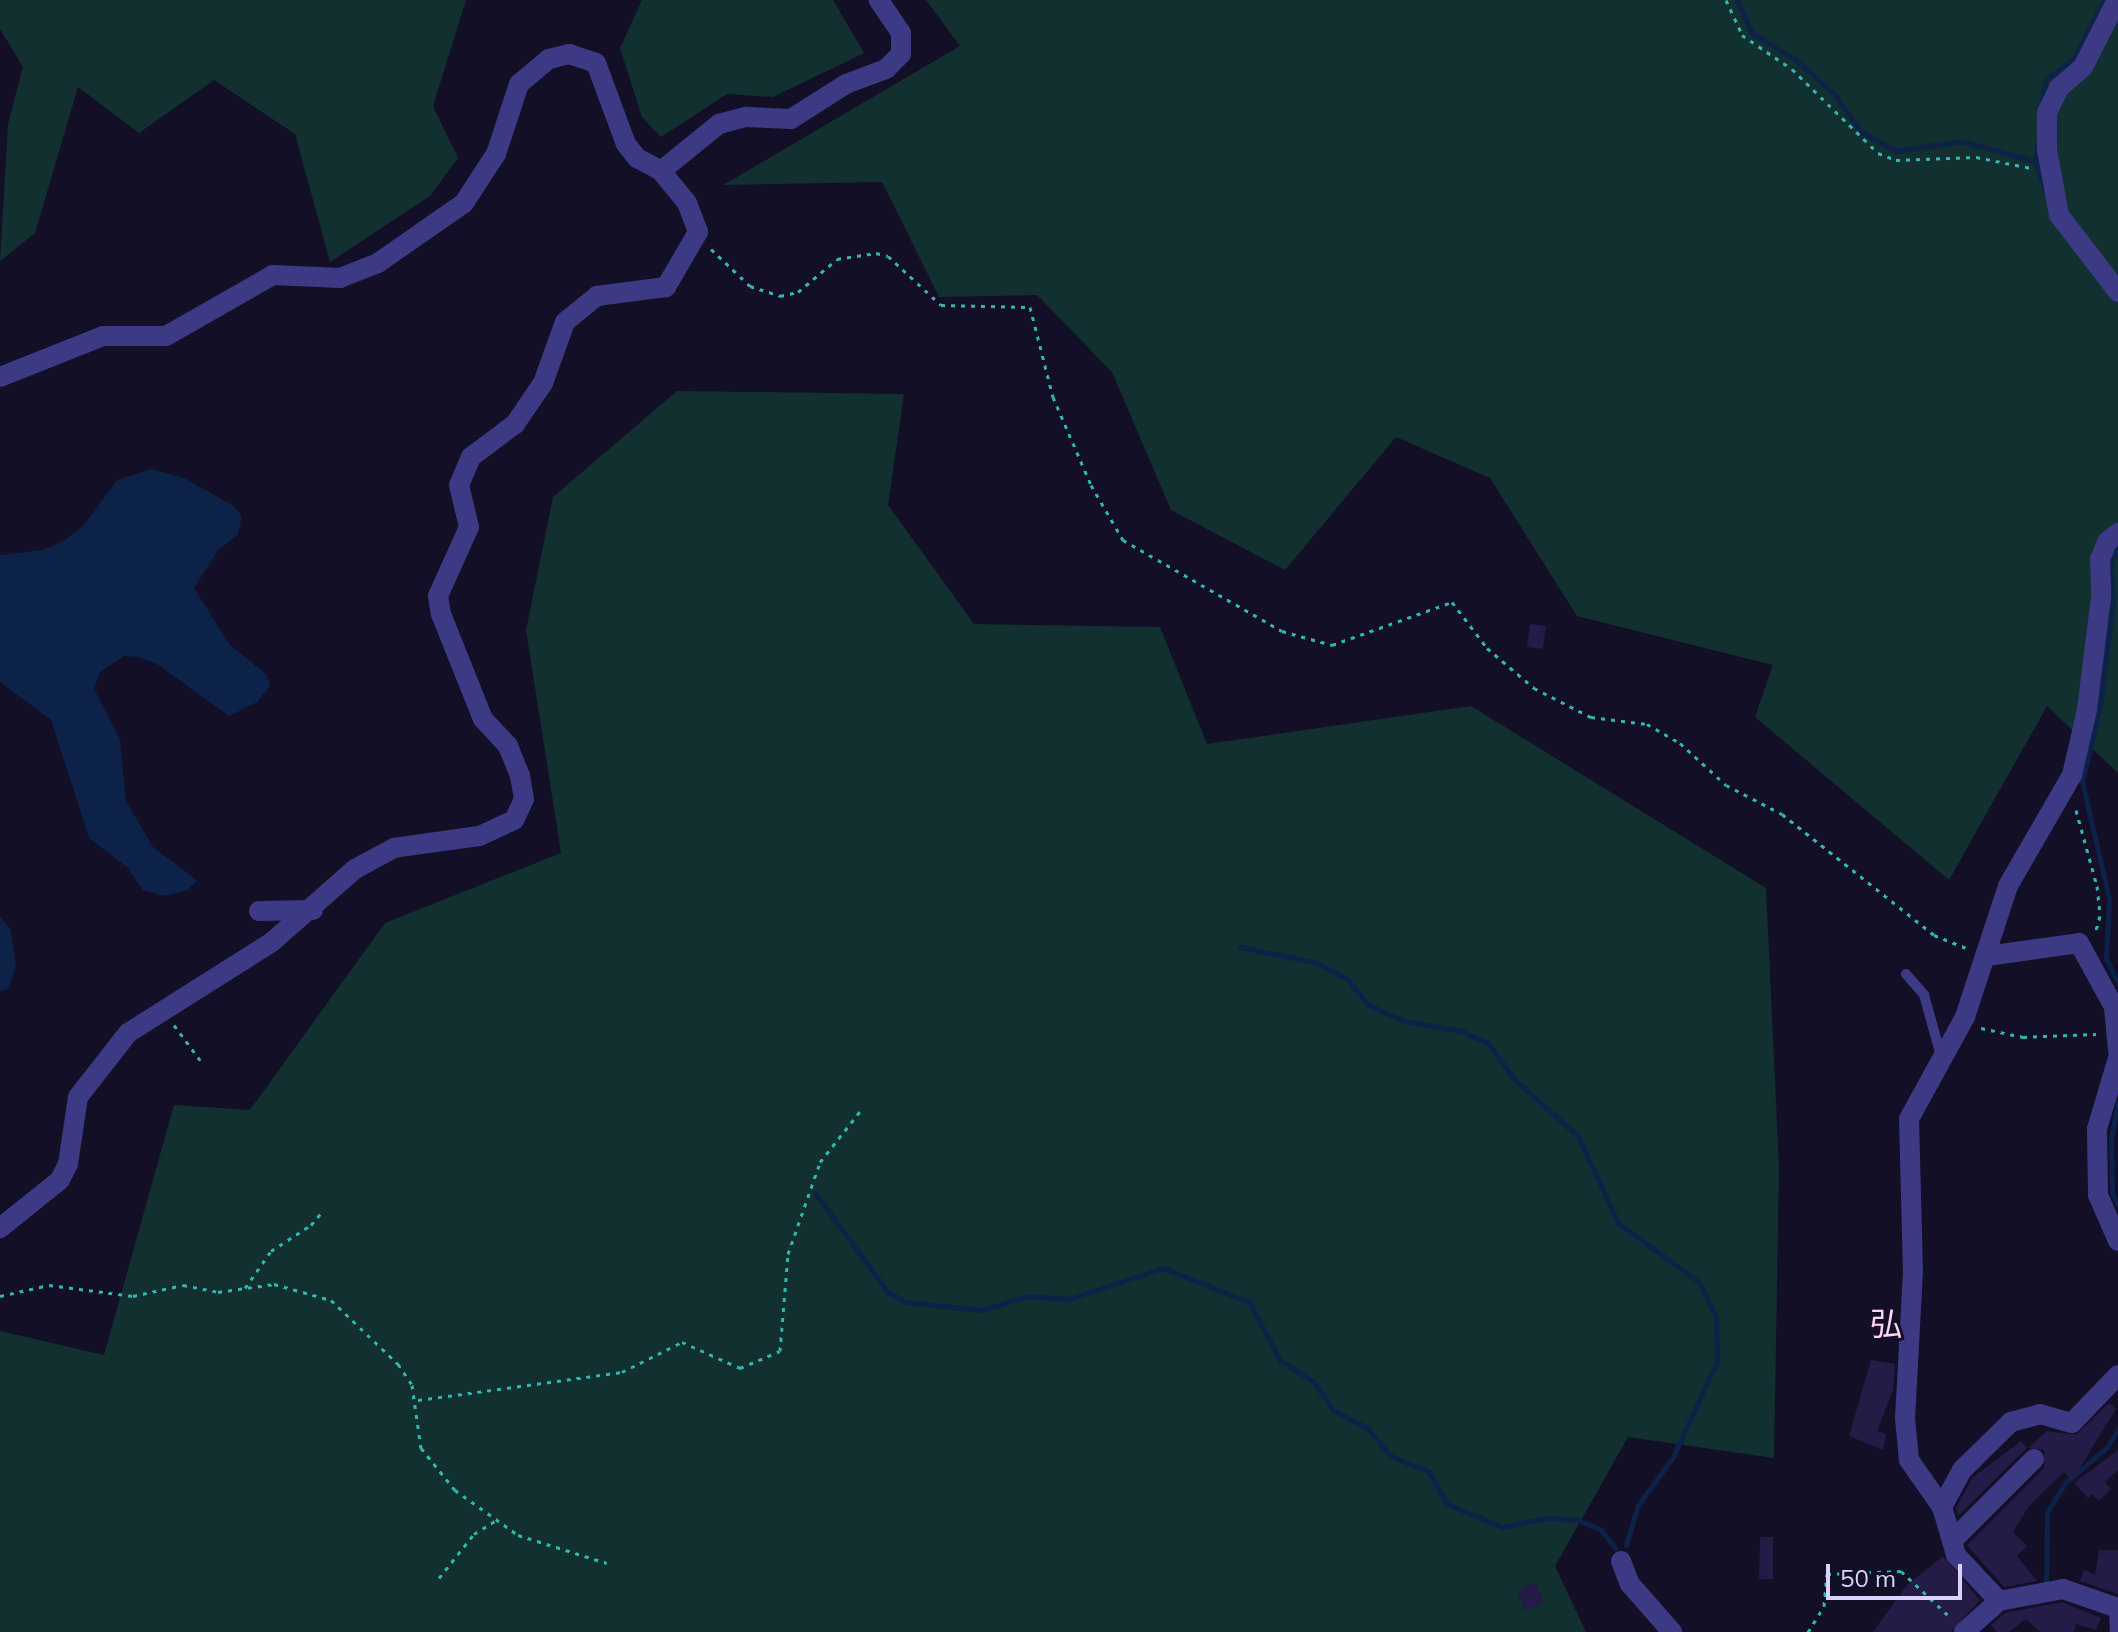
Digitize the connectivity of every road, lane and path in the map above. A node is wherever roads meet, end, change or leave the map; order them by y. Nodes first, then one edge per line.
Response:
1 (879, 0) edge
2 (1726, 0) edge
3 (2117, 0) edge
4 (2049, 168) junction
5 (661, 171) junction
6 (698, 232) junction
7 (2118, 292) edge
8 (0, 377) edge
9 (2118, 533) edge
10 (2070, 778) junction
11 (313, 910) junction
12 (259, 911) dead end
13 (2086, 955) junction
14 (1987, 956) junction
15 (1906, 974) dead end
16 (162, 1009) junction
17 (2117, 1041) edge
18 (1947, 1054) junction
19 (2118, 1058) edge
20 (200, 1060) dead end
21 (861, 1110) dead end
22 (322, 1212) dead end
23 (0, 1228) edge
24 (2118, 1241) edge
25 (245, 1288) junction
26 (0, 1296) edge
27 (2118, 1375) edge
28 (417, 1400) junction
29 (2034, 1459) dead end
30 (1942, 1507) junction
31 (495, 1521) junction
32 (1952, 1541) junction
33 (1621, 1561) dead end
34 (607, 1563) dead end
35 (439, 1578) dead end
36 (1999, 1601) junction
37 (2116, 1608) edge
38 (1672, 1632) edge
39 (1808, 1632) edge
40 (1964, 1632) edge
41 (2115, 1632) edge

1 - 5 street
2 - 4 path
3 - 4 street
4 - 7 street
5 - 6 street
5 - 8 street
6 - 11 street
6 - 14 path
9 - 10 street
10 - 13 path
10 - 14 street
11 - 12 street
11 - 16 street
13 - 14 street
13 - 17 street
14 - 18 street
15 - 18 lane
16 - 20 path
16 - 23 street
17 - 18 path
18 - 30 street
19 - 24 street
21 - 28 path
22 - 25 path
25 - 26 path
25 - 28 path
27 - 30 street
28 - 31 path
29 - 32 street
30 - 32 street
31 - 34 path
31 - 35 path
32 - 36 street
33 - 38 street
36 - 37 street
36 - 40 street
37 - 41 lane
39 - 40 path

